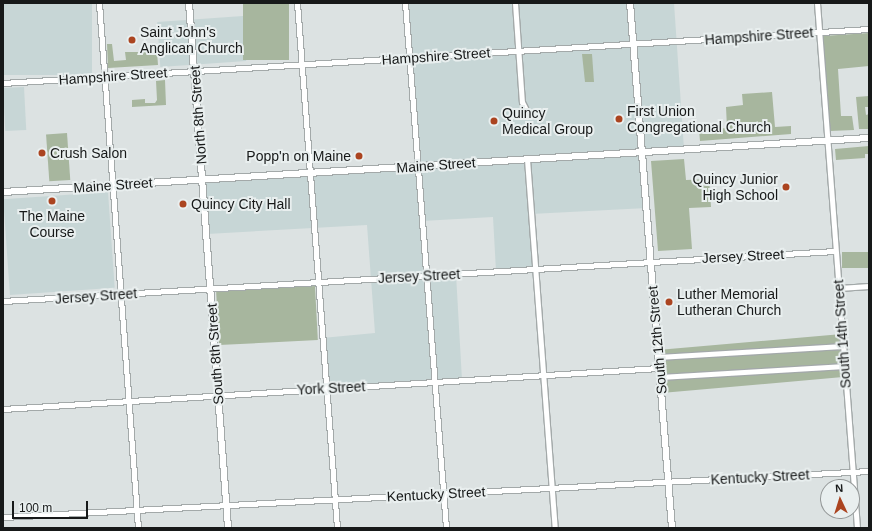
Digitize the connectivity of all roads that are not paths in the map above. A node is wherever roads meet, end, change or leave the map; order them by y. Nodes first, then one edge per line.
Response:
1 (99, 3) edge
2 (189, 3) edge
3 (297, 3) edge
4 (405, 3) edge
5 (515, 3) edge
6 (630, 3) edge
7 (817, 3) edge
8 (869, 29) edge
9 (819, 32) junction
10 (634, 44) junction
11 (518, 51) junction
12 (409, 58) junction
13 (302, 64) junction
14 (194, 71) junction
15 (104, 76) junction
16 (3, 83) edge
17 (525, 108) dead end
18 (869, 138) edge
19 (828, 140) junction
20 (642, 152) junction
21 (527, 159) junction
22 (418, 166) junction
23 (310, 172) junction
24 (202, 179) junction
25 (113, 185) junction
26 (3, 192) edge
27 (836, 251) junction
28 (651, 262) junction
29 (535, 269) junction
30 (426, 276) junction
31 (318, 282) junction
32 (869, 286) edge
33 (839, 288) junction
34 (210, 289) junction
35 (121, 294) junction
36 (3, 302) edge
37 (843, 346) junction
38 (658, 357) junction
39 (845, 366) junction
40 (659, 368) junction
41 (543, 375) junction
42 (660, 377) junction
43 (434, 382) junction
44 (326, 388) junction
45 (218, 394) junction
46 (129, 400) junction
47 (3, 409) edge
48 (869, 471) edge
49 (853, 472) junction
50 (668, 482) junction
51 (552, 488) junction
52 (443, 494) junction
53 (335, 500) junction
54 (227, 506) junction
55 (137, 511) junction
56 (3, 517) edge
57 (138, 528) edge
58 (228, 528) edge
59 (337, 528) edge
60 (446, 528) edge
61 (555, 528) edge
62 (672, 528) edge
63 (858, 528) edge

1 - 15 street
2 - 14 street, North 8th Street
3 - 13 street
4 - 12 street
5 - 11 street
6 - 10 street, South 12th Street
7 - 9 street, South 14th Street
8 - 9 street, Hampshire Street
9 - 10 street, Hampshire Street
9 - 19 street, South 14th Street
10 - 11 street, Hampshire Street
10 - 20 street, South 12th Street
11 - 12 street, Hampshire Street
11 - 17 street
12 - 13 street, Hampshire Street
12 - 22 street
13 - 14 street, Hampshire Street
13 - 23 street
14 - 15 street, Hampshire Street
14 - 24 street, North 8th Street
15 - 16 street, Hampshire Street
15 - 25 street
18 - 19 street, Maine Street
19 - 20 street, Maine Street
19 - 27 street, South 14th Street
20 - 21 street, Maine Street
20 - 28 street, South 12th Street
21 - 22 street, Maine Street
21 - 29 street
22 - 23 street, Maine Street
22 - 30 street
23 - 24 street, Maine Street
23 - 31 street
24 - 25 street, Maine Street
24 - 34 street, South 8th Street
25 - 26 street, Maine Street
25 - 35 street
27 - 28 street, Jersey Street
27 - 33 street, South 14th Street
28 - 29 street, Jersey Street
28 - 38 street, South 12th Street
29 - 30 street, Jersey Street
29 - 41 street
30 - 31 street, Jersey Street
30 - 43 street
31 - 34 street, Jersey Street
31 - 44 street
32 - 33 street
33 - 37 street, South 14th Street
34 - 35 street, Jersey Street
34 - 45 street, South 8th Street
35 - 36 street, Jersey Street
35 - 46 street
37 - 38 street
37 - 39 street, South 14th Street
38 - 40 street, South 12th Street
39 - 42 street
39 - 49 street, South 14th Street
40 - 41 street, York Street
40 - 42 street, South 12th Street
41 - 43 street, York Street
41 - 51 street
42 - 50 street, South 12th Street
43 - 44 street, York Street
43 - 52 street
44 - 45 street, York Street
44 - 53 street
45 - 46 street, York Street
45 - 54 street, South 8th Street
46 - 47 street, York Street
46 - 55 street
48 - 49 street, Kentucky Street
49 - 50 street, Kentucky Street
49 - 63 street, South 14th Street
50 - 51 street, Kentucky Street
50 - 62 street, South 12th Street
51 - 52 street, Kentucky Street
51 - 61 street
52 - 53 street, Kentucky Street
52 - 60 street
53 - 54 street, Kentucky Street
53 - 59 street
54 - 55 street, Kentucky Street
54 - 58 street, South 8th Street
55 - 56 street, Kentucky Street
55 - 57 street

